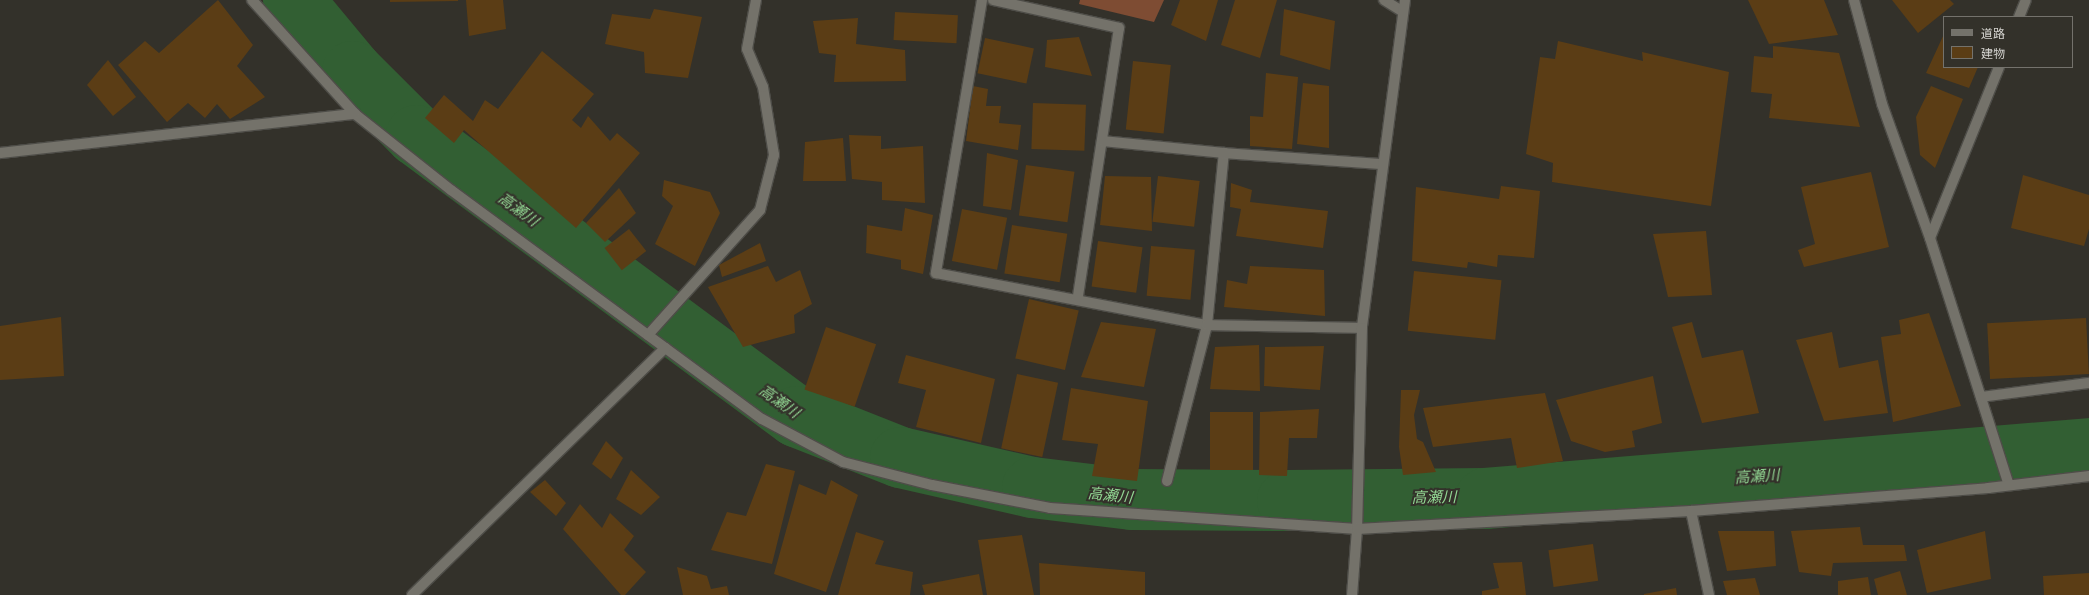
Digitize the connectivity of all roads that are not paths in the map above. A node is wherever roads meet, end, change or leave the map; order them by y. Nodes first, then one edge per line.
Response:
1 (252, 0) edge
2 (756, 0) edge
3 (982, 0) edge
4 (993, 0) edge
5 (1384, 0) edge
6 (1405, 0) edge
7 (1854, 0) edge
8 (2026, 0) edge
9 (1403, 12) junction
10 (2019, 16) edge
11 (1999, 68) edge
12 (355, 114) junction
13 (1102, 141) junction
14 (0, 153) edge
15 (1224, 153) junction
16 (1383, 164) junction
17 (1930, 238) junction
18 (1078, 297) junction
19 (1207, 325) junction
20 (1362, 328) junction
21 (648, 336) junction
22 (665, 348) junction
23 (2089, 384) edge
24 (1981, 398) junction
25 (2089, 476) edge
26 (1167, 481) dead end
27 (2008, 483) junction
28 (1691, 511) junction
29 (1357, 529) junction
30 (412, 595) edge
31 (1352, 595) edge
32 (1708, 595) edge

1 - 12 street
2 - 21 street
3 - 18 street
4 - 13 street
5 - 9 street
6 - 9 street
7 - 17 street
8 - 10 street
9 - 16 street
11 - 17 street
12 - 14 street
12 - 21 street
13 - 15 street
13 - 18 street
15 - 16 street
15 - 19 street
16 - 20 street
17 - 24 street
18 - 19 street
19 - 20 street
19 - 26 street
20 - 29 street
21 - 22 street
22 - 29 street
22 - 30 street
23 - 24 street
24 - 27 street
25 - 27 street
27 - 28 street
28 - 29 street
28 - 32 street
29 - 31 street

